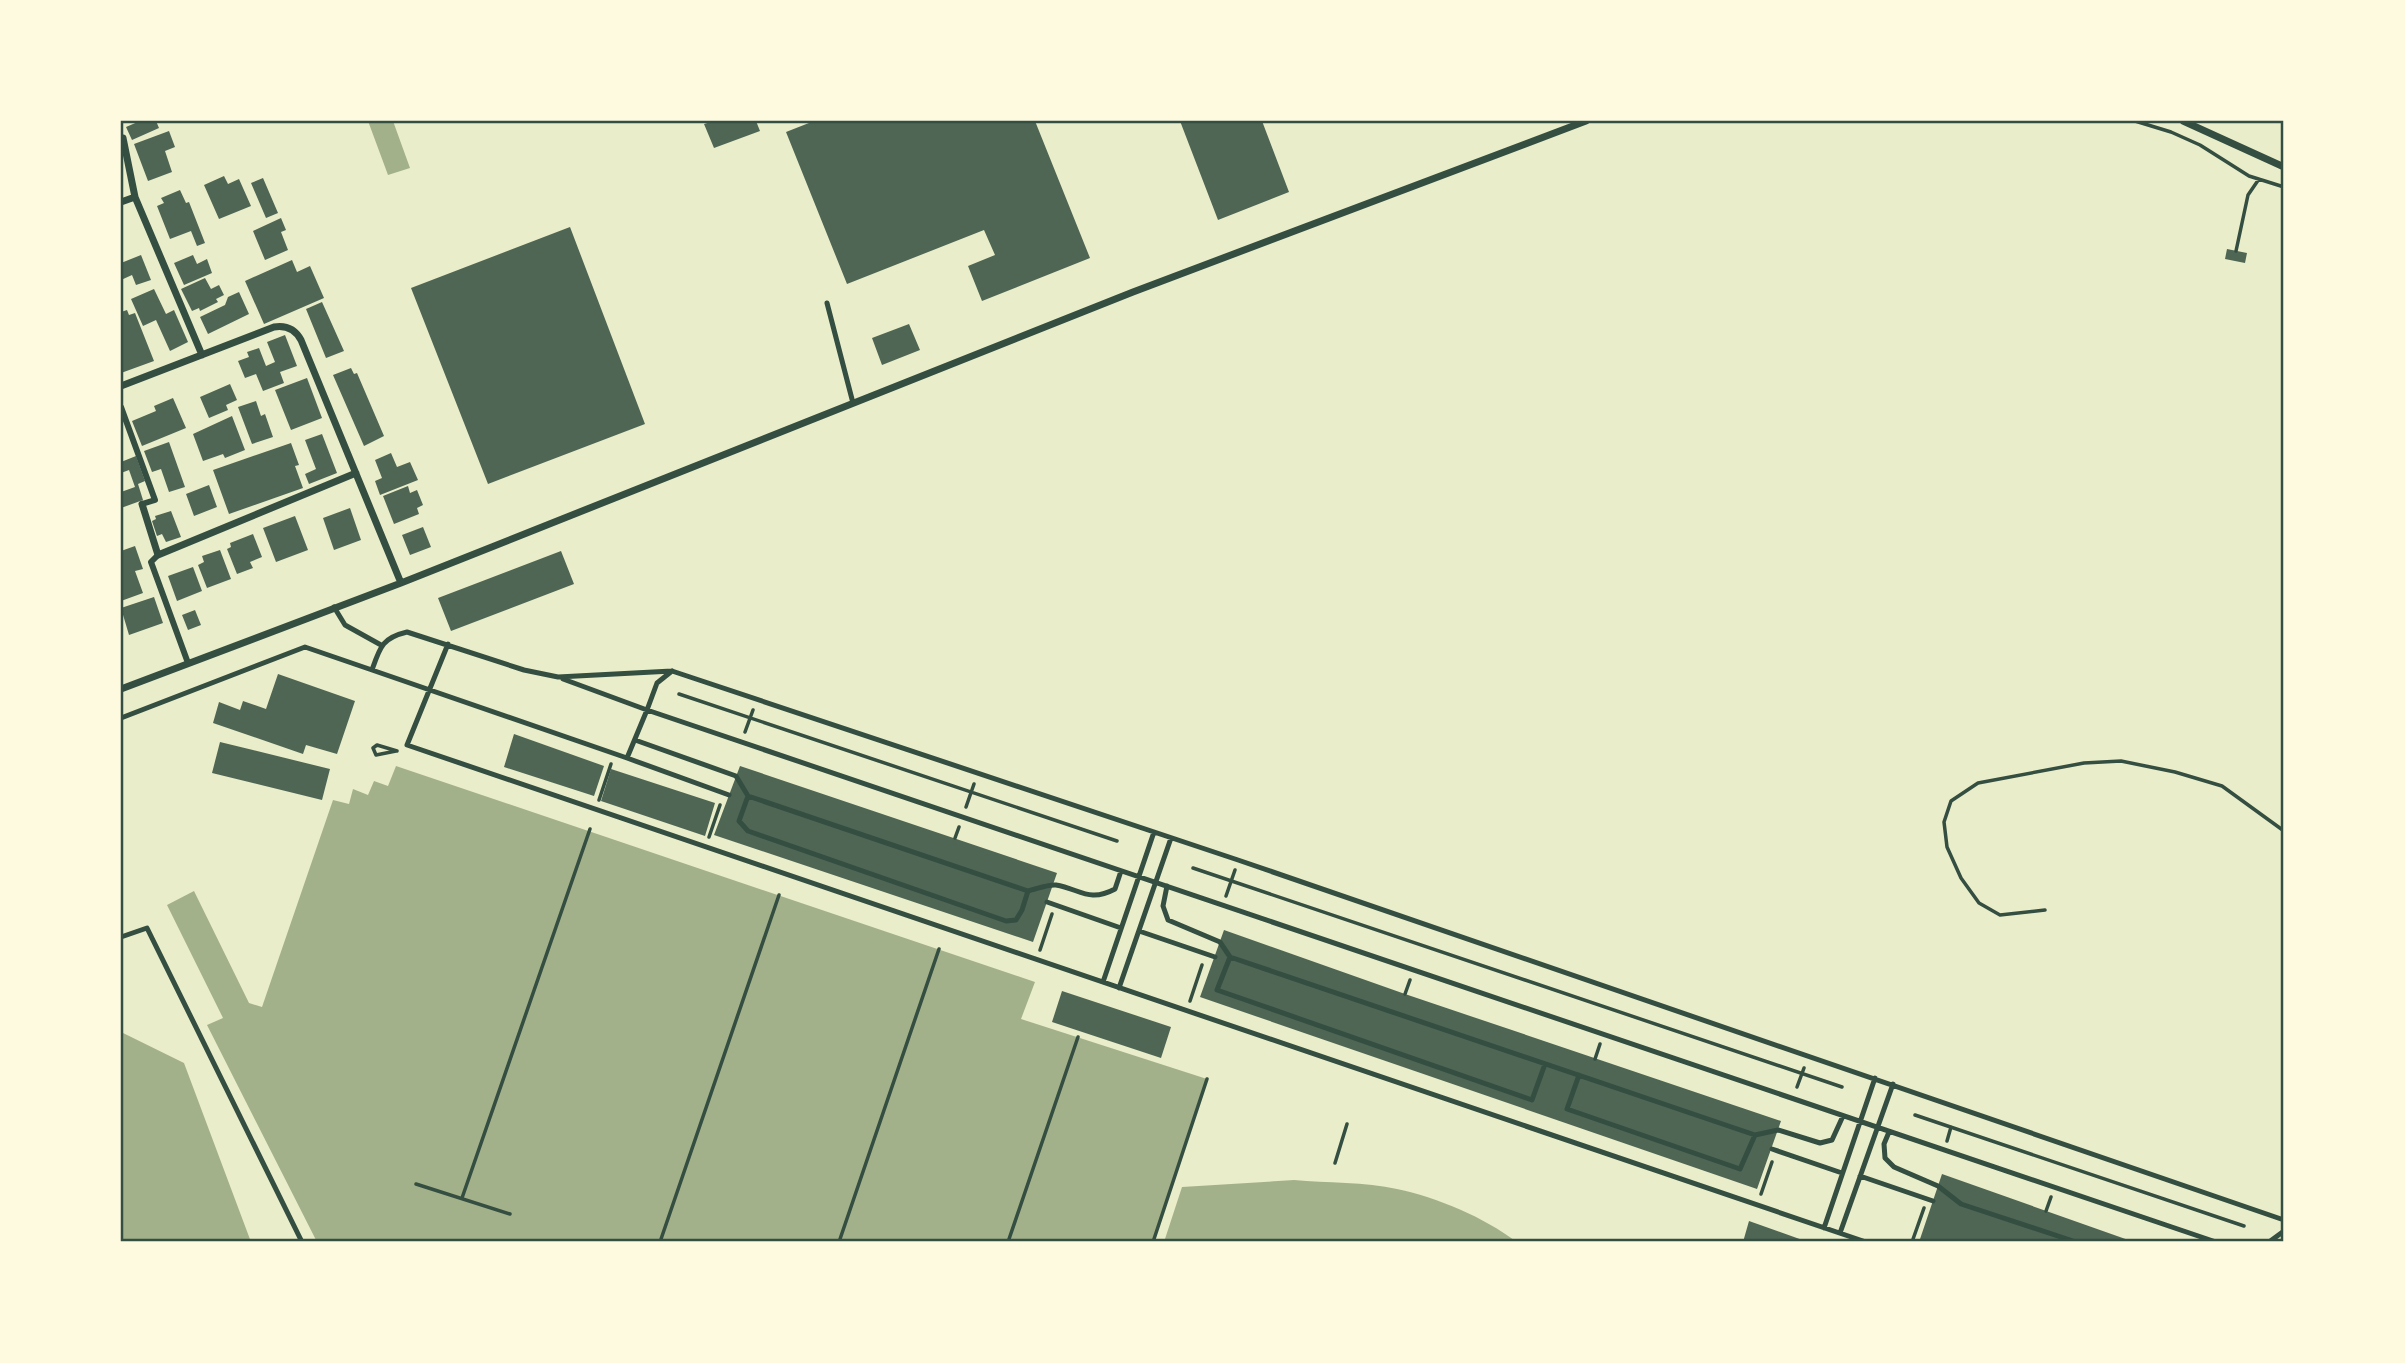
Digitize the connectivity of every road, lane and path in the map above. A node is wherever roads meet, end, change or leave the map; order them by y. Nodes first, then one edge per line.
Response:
1 (1586, 121) edge
2 (2135, 121) edge
3 (2183, 121) edge
4 (122, 138) edge
5 (2284, 167) edge
6 (2259, 179) junction
7 (2284, 187) edge
8 (135, 197) junction
9 (121, 202) edge
10 (2236, 251) dead end
11 (827, 303) dead end
12 (202, 355) junction
13 (121, 386) edge
14 (853, 403) junction
15 (121, 407) edge
16 (356, 473) junction
17 (142, 504) joint
18 (158, 555) junction
19 (401, 583) junction
20 (334, 607) junction
21 (448, 644) junction
22 (381, 645) junction
23 (188, 663) junction
24 (372, 670) junction
25 (672, 671) junction
26 (558, 677) junction
27 (121, 689) edge
28 (429, 690) junction
29 (679, 694) dead end
30 (647, 710) junction
31 (121, 718) edge
32 (635, 740) junction
33 (396, 751) joint
34 (614, 754) junction
35 (627, 758) junction
36 (727, 794) joint
37 (748, 796) junction
38 (595, 809) junction
39 (590, 829) dead end
40 (2284, 831) edge
41 (1154, 832) junction
42 (1171, 838) junction
43 (1117, 841) dead end
44 (706, 847) junction
45 (1193, 869) dead end
46 (1121, 871) junction
47 (1139, 877) junction
48 (1156, 883) junction
49 (1167, 886) junction
50 (1028, 891) junction
51 (779, 895) dead end
52 (1047, 902) dead end
53 (1055, 905) junction
54 (2045, 910) dead end
55 (1121, 928) junction
56 (1139, 931) junction
57 (121, 937) edge
58 (939, 949) dead end
59 (1206, 954) junction
60 (1215, 957) dead end
61 (1230, 957) junction
62 (1036, 959) junction
63 (1103, 982) junction
64 (1119, 988) junction
65 (1187, 1011) junction
66 (1078, 1037) dead end
67 (1545, 1064) junction
68 (1579, 1075) junction
69 (1875, 1078) junction
70 (1207, 1079) dead end
71 (1892, 1084) junction
72 (1842, 1087) dead end
73 (1915, 1115) dead end
74 (1843, 1116) junction
75 (1860, 1122) junction
76 (1347, 1124) dead end
77 (1877, 1128) junction
78 (1889, 1132) junction
79 (1755, 1135) junction
80 (1774, 1149) joint
81 (1335, 1163) dead end
82 (1842, 1173) junction
83 (1860, 1176) junction
84 (416, 1184) dead end
85 (1760, 1196) dead end
86 (462, 1198) junction
87 (1930, 1200) joint
88 (510, 1214) dead end
89 (2284, 1220) edge
90 (2244, 1226) dead end
91 (1824, 1227) junction
92 (2284, 1231) edge
93 (1840, 1233) junction
94 (302, 1242) edge
95 (660, 1242) edge
96 (839, 1242) edge
97 (1008, 1242) edge
98 (1153, 1242) edge
99 (1866, 1242) edge
100 (1912, 1242) edge
101 (2076, 1242) edge
102 (2216, 1242) edge
103 (2269, 1242) edge

1 - 14 street
2 - 6 path
3 - 5 street
4 - 8 street
6 - 7 path
6 - 10 path
8 - 9 street
8 - 12 street
11 - 14 lane
12 - 13 street
12 - 16 street
14 - 19 street
15 - 17 street
16 - 18 street
16 - 19 street
17 - 18 street
18 - 23 street
19 - 20 street
20 - 22 lane
20 - 23 street
21 - 22 lane
21 - 26 lane
21 - 28 lane
22 - 24 lane
23 - 27 street
24 - 28 lane
24 - 31 lane
25 - 26 lane
25 - 30 lane
25 - 41 lane
26 - 30 lane
28 - 34 lane
28 - 38 lane
29 - 43 path
30 - 32 lane
30 - 46 lane
32 - 35 lane
32 - 37 lane
33 - 33 path
34 - 35 lane
34 - 38 path
35 - 36 lane
36 - 44 path
37 - 50 lane
37 - 50 lane
38 - 44 lane
39 - 86 path
40 - 54 path
41 - 42 lane
41 - 47 lane
42 - 48 lane
42 - 69 lane
44 - 62 lane
45 - 72 path
46 - 47 lane
46 - 50 lane
47 - 48 lane
47 - 55 lane
48 - 49 lane
48 - 56 lane
49 - 61 lane
49 - 74 lane
51 - 95 path
52 - 53 lane
53 - 55 lane
53 - 62 path
55 - 63 lane
56 - 59 lane
56 - 64 lane
57 - 94 lane
58 - 96 path
59 - 60 lane
59 - 65 path
61 - 67 lane
61 - 67 lane
62 - 63 lane
63 - 64 lane
64 - 65 lane
65 - 91 lane
66 - 97 path
67 - 68 lane
68 - 79 lane
68 - 79 lane
69 - 71 lane
69 - 75 lane
70 - 98 path
71 - 77 lane
71 - 89 lane
73 - 90 path
74 - 75 lane
74 - 79 lane
75 - 77 lane
75 - 82 lane
76 - 81 path
77 - 78 lane
77 - 83 lane
78 - 101 lane
78 - 102 lane
80 - 82 lane
80 - 85 path
82 - 91 lane
83 - 87 lane
83 - 93 lane
84 - 86 path
86 - 88 path
87 - 100 path
91 - 93 lane
92 - 103 lane
93 - 99 lane

